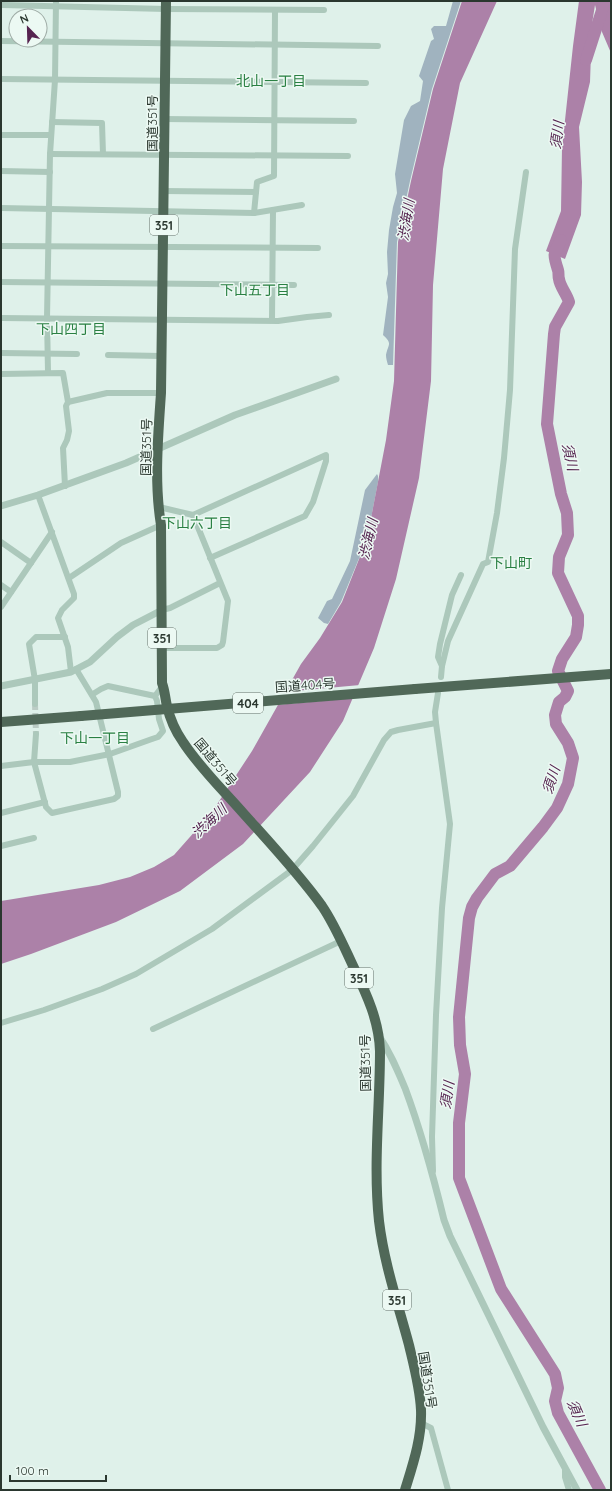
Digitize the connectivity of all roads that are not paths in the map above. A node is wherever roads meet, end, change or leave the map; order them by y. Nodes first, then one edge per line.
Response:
1 (56, 4) edge
2 (3, 5) dead end
3 (166, 5) edge
4 (275, 10) junction
5 (324, 10) dead end
6 (1, 41) edge
7 (56, 43) junction
8 (165, 44) junction
9 (275, 46) junction
10 (378, 46) dead end
11 (1, 79) edge
12 (55, 80) junction
13 (165, 81) junction
14 (274, 82) junction
15 (366, 84) dead end
16 (164, 119) junction
17 (274, 120) junction
18 (354, 121) dead end
19 (52, 122) junction
20 (1, 135) edge
21 (51, 135) junction
22 (50, 154) junction
23 (103, 154) junction
24 (165, 156) junction
25 (274, 156) junction
26 (348, 156) dead end
27 (1, 171) edge
28 (50, 172) junction
29 (526, 172) dead end
30 (164, 191) junction
31 (256, 192) junction
32 (302, 205) dead end
33 (1, 208) edge
34 (50, 209) junction
35 (273, 210) junction
36 (164, 211) junction
37 (254, 213) junction
38 (1, 246) edge
39 (49, 246) junction
40 (163, 248) junction
41 (272, 248) junction
42 (318, 248) dead end
43 (1, 282) edge
44 (48, 282) junction
45 (162, 284) junction
46 (272, 284) junction
47 (294, 285) dead end
48 (329, 316) dead end
49 (1, 318) edge
50 (47, 318) junction
51 (162, 319) junction
52 (272, 320) junction
53 (1, 353) edge
54 (48, 354) junction
55 (77, 354) dead end
56 (108, 355) dead end
57 (161, 356) junction
58 (48, 372) junction
59 (1, 374) edge
60 (336, 379) dead end
61 (161, 393) junction
62 (68, 402) junction
63 (157, 449) junction
64 (65, 486) junction
65 (38, 495) junction
66 (1, 506) edge
67 (159, 507) junction
68 (193, 515) junction
69 (162, 525) junction
70 (52, 532) junction
71 (1, 542) edge
72 (210, 558) junction
73 (31, 563) junction
74 (461, 574) dead end
75 (69, 578) junction
76 (220, 583) junction
77 (1, 585) edge
78 (11, 592) junction
79 (1, 607) edge
80 (162, 610) junction
81 (65, 637) junction
82 (162, 648) junction
83 (442, 666) junction
84 (74, 670) junction
85 (611, 674) edge
86 (441, 677) dead end
87 (35, 680) junction
88 (162, 683) junction
89 (1, 686) edge
90 (438, 693) dead end
91 (93, 694) junction
92 (155, 696) junction
93 (35, 704) tunnel mouth
94 (1, 722) edge
95 (436, 723) junction
96 (36, 734) tunnel mouth
97 (110, 754) junction
98 (34, 762) junction
99 (1, 766) edge
100 (45, 802) junction
101 (1, 813) edge
102 (34, 838) dead end
103 (1, 846) edge
104 (290, 867) junction
105 (341, 941) junction
106 (1, 1023) edge
107 (153, 1029) dead end
108 (379, 1036) junction
109 (433, 1178) junction
110 (421, 1422) junction
111 (565, 1468) junction
112 (405, 1490) edge
113 (448, 1490) edge
114 (569, 1490) edge
115 (577, 1490) edge

1 - 2 street
1 - 3 street
1 - 7 street
3 - 4 street
3 - 8 highway, 国道351号 / 351
4 - 5 street
4 - 9 street
6 - 7 street
7 - 8 street
7 - 12 street
8 - 9 street
8 - 13 highway, 国道351号 / 351
9 - 10 street
9 - 14 street
11 - 12 street
12 - 13 street
12 - 19 street
13 - 14 street
13 - 16 highway, 国道351号 / 351
14 - 15 street
14 - 17 street
16 - 17 street
16 - 24 highway, 国道351号 / 351
17 - 18 street
17 - 25 street
19 - 21 street
19 - 23 street
20 - 21 street
21 - 22 street
22 - 23 street
22 - 28 street
23 - 24 street
24 - 25 street
24 - 30 highway, 国道351号 / 351
25 - 26 street
25 - 31 street
27 - 28 street
28 - 34 street
29 - 83 street
30 - 31 street
30 - 36 highway, 国道351号 / 351
31 - 37 street
32 - 35 street
33 - 34 street
34 - 36 street
34 - 39 street
35 - 37 street
35 - 41 street
36 - 37 street
36 - 40 highway, 国道351号 / 351
38 - 39 street
39 - 40 street
39 - 44 street
40 - 41 street
40 - 45 highway, 国道351号 / 351
41 - 42 street
41 - 46 street
43 - 44 street
44 - 45 street
44 - 50 street
45 - 46 street
45 - 51 highway, 国道351号 / 351
46 - 47 street
46 - 52 street
48 - 52 street
49 - 50 street
50 - 51 street
50 - 54 street
51 - 52 street
51 - 57 highway, 国道351号 / 351
53 - 54 street
54 - 55 street
54 - 58 street
56 - 57 street
57 - 61 highway, 国道351号 / 351
58 - 59 street
58 - 62 street
60 - 63 street
61 - 62 street
61 - 63 highway, 国道351号 / 351
62 - 64 street
63 - 64 street
63 - 67 highway, 国道351号 / 351
64 - 65 street
65 - 66 street
65 - 70 street
67 - 68 street
67 - 69 highway, 国道351号 / 351
68 - 72 street
68 - 72 street
69 - 75 street
69 - 80 highway, 国道351号 / 351
70 - 73 street
70 - 75 street
71 - 73 street
72 - 76 street
73 - 78 street
74 - 83 street
75 - 81 street
76 - 80 street
76 - 82 street
77 - 78 street
78 - 79 street
80 - 82 highway, 国道351号 / 351
80 - 84 street
81 - 84 street
81 - 87 street
82 - 88 highway, 国道351号 / 351
83 - 86 street
84 - 87 street
84 - 91 street
85 - 94 highway, 国道404号 / 404, bridge
87 - 89 street
87 - 93 street
88 - 92 street
88 - 104 highway, 国道351号 / 351
90 - 95 street
91 - 92 street
91 - 97 street
92 - 97 street
95 - 104 street
95 - 109 street
96 - 98 street
97 - 98 street
97 - 100 street
98 - 99 street
98 - 100 street
100 - 101 street
102 - 103 street
104 - 105 highway, 国道351号 / 351
104 - 106 street
105 - 107 street
105 - 108 highway, 国道351号 / 351
108 - 109 street
108 - 110 highway, 国道351号 / 351
109 - 111 street
110 - 112 highway, 国道351号 / 351
110 - 113 street
111 - 114 street
111 - 115 street

